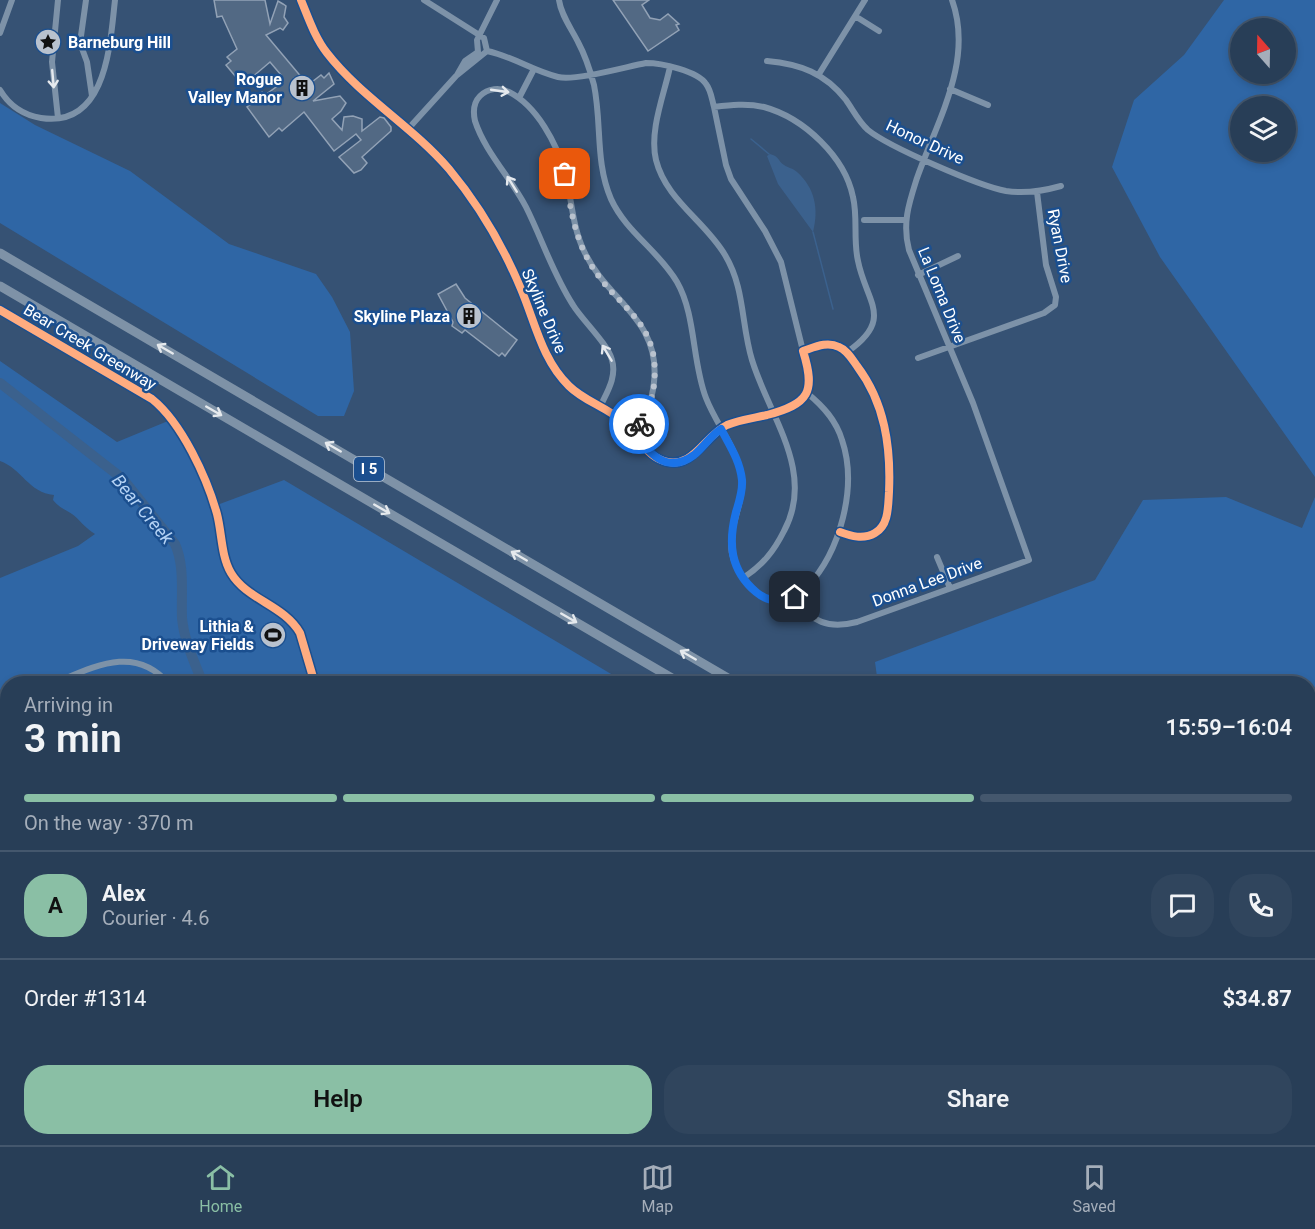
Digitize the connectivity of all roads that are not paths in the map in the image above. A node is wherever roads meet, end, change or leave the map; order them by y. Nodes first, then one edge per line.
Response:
1 (12, 0) edge
2 (58, 0) edge
3 (86, 0) edge
4 (115, 0) edge
5 (300, 0) edge
6 (424, 0) edge
7 (497, 0) edge
8 (559, 0) edge
9 (866, 0) edge
10 (952, 0) edge
11 (855, 16) junction
12 (879, 31) dead end
13 (0, 33) edge
14 (480, 35) junction
15 (487, 51) junction
16 (767, 61) dead end
17 (670, 67) junction
18 (534, 69) junction
19 (591, 73) junction
20 (819, 75) junction
21 (456, 76) junction
22 (950, 89) junction
23 (0, 90) edge
24 (92, 96) junction
25 (519, 98) junction
26 (988, 105) dead end
27 (714, 107) junction
28 (58, 118) junction
29 (408, 129) junction
30 (924, 159) junction
31 (1061, 186) dead end
32 (1037, 192) junction
33 (864, 220) dead end
34 (905, 220) junction
35 (0, 254) edge
36 (958, 256) dead end
37 (918, 275) junction
38 (0, 286) edge
39 (949, 348) junction
40 (803, 351) junction
41 (847, 352) junction
42 (918, 358) dead end
43 (807, 393) junction
44 (600, 407) junction
45 (772, 414) junction
46 (721, 429) junction
47 (633, 431) junction
48 (840, 532) junction
49 (937, 557) dead end
50 (1029, 560) joint
51 (743, 578) junction
52 (950, 588) junction
53 (795, 597) junction
54 (72, 676) edge
55 (159, 676) edge
56 (668, 676) edge
57 (724, 676) edge

1 - 13 street
2 -> 28 street
3 - 24 street
4 - 24 street
5 - 29 street, Skyline Drive
6 - 14 street
7 - 14 street
8 - 19 street
9 - 11 street
10 - 22 street, La Loma Drive
11 - 12 street
11 - 20 street
14 - 15 street
14 - 21 street
15 - 18 street
15 - 21 street
16 - 20 street, Honor Drive
17 - 19 street
17 - 27 street
17 - 45 street
18 - 19 street
18 - 25 street
19 - 46 street
20 - 30 street, Honor Drive
21 - 29 street
22 - 26 street
22 - 30 street, La Loma Drive
23 - 28 street
24 - 28 street
44 -> 25 street
25 - 47 street
27 - 40 street
27 - 41 street
29 - 44 street, Skyline Drive
30 - 32 street, Honor Drive
30 - 34 street, La Loma Drive
31 - 32 street, Honor Drive
32 - 39 street, Ryan Drive
33 - 34 street
34 - 37 street, La Loma Drive
57 -> 35 highway, I 5
36 - 37 street
37 - 39 street, La Loma Drive
38 -> 56 highway, I 5
39 - 42 street
39 - 50 street, La Loma Drive
40 - 41 street
40 - 43 street
41 - 48 street
43 - 45 street, Skyline Drive
43 - 48 street
44 - 47 street, Skyline Drive
45 - 46 street, Skyline Drive
45 - 51 street
46 - 47 street, Skyline Drive
46 - 51 street
48 - 53 street
49 - 52 street
50 - 52 street, Donna Lee Drive
51 - 53 street
52 - 53 street, Donna Lee Drive
54 - 55 street

